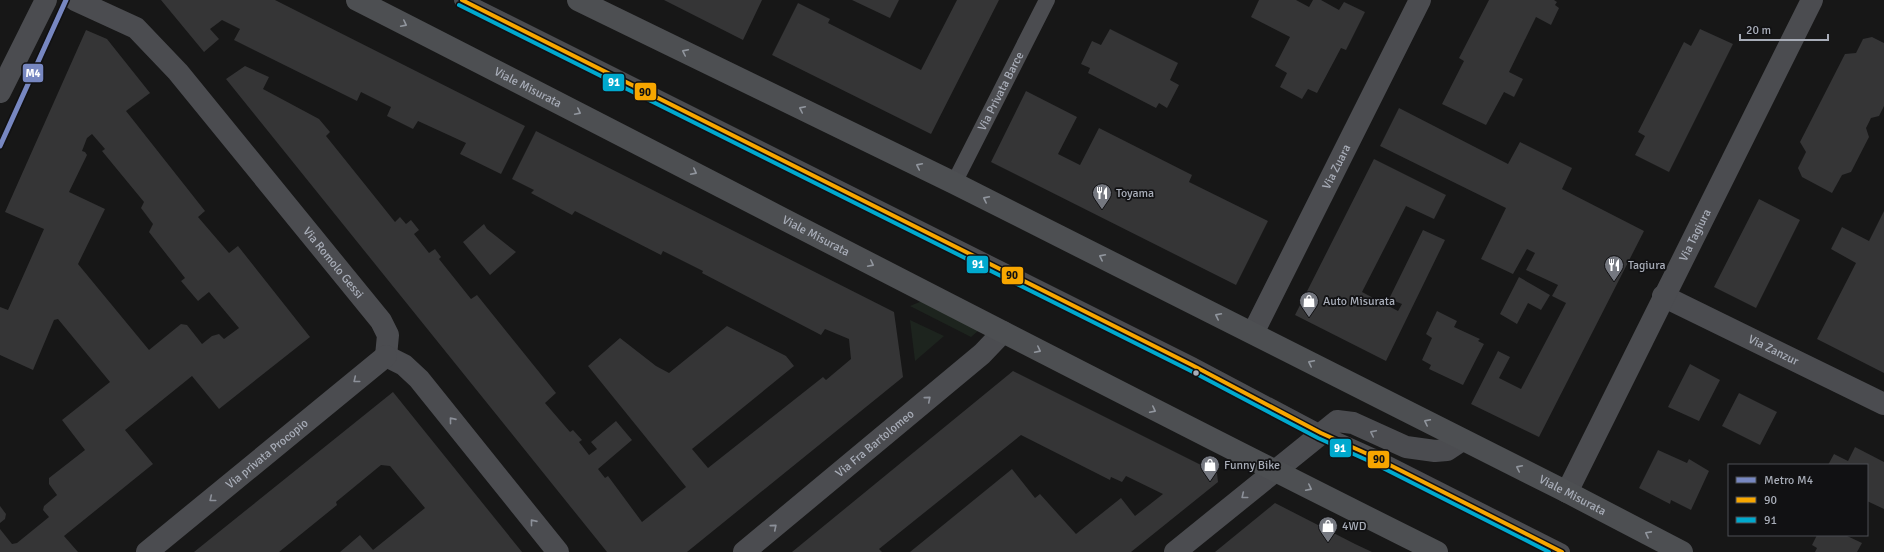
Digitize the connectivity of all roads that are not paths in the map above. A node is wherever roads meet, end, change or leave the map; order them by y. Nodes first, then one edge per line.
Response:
1 (46, 0) edge
2 (75, 0) edge
3 (357, 0) edge
4 (462, 0) edge
5 (578, 0) edge
6 (1047, 0) edge
7 (1420, 0) edge
8 (1812, 0) edge
9 (0, 92) edge
10 (954, 183) junction
11 (1663, 296) junction
12 (1003, 332) junction
13 (1253, 333) junction
14 (386, 356) junction
15 (1884, 404) edge
16 (1321, 433) junction
17 (1462, 440) junction
18 (1274, 471) junction
19 (1567, 492) junction
20 (147, 552) edge
21 (558, 552) edge
22 (744, 552) edge
23 (1175, 552) edge
24 (1437, 552) edge
25 (1562, 552) edge
26 (1682, 552) edge

1 - 9 street
2 - 14 street, Via Romolo Gessi
3 -> 12 main road, Viale Misurata
4 - 16 lane
10 -> 5 main road, Viale Misurata
6 - 10 lane, Via Privata Barce
7 - 13 street, Via Zuara
8 - 11 street, Via Tagiura
13 -> 10 main road, Viale Misurata
11 - 15 street, Via Zanzur
11 - 19 street, Via Tagiura
12 -> 18 main road, Viale Misurata
22 -> 12 street, Via Fra Bartolomeo
17 -> 13 main road, Viale Misurata
14 -> 20 street, Via privata Procopio
21 -> 14 street
17 -> 16 street
16 - 18 street
16 - 25 lane
19 -> 17 main road, Viale Misurata
18 -> 23 street
18 -> 24 main road, Viale Misurata
26 -> 19 main road, Viale Misurata

